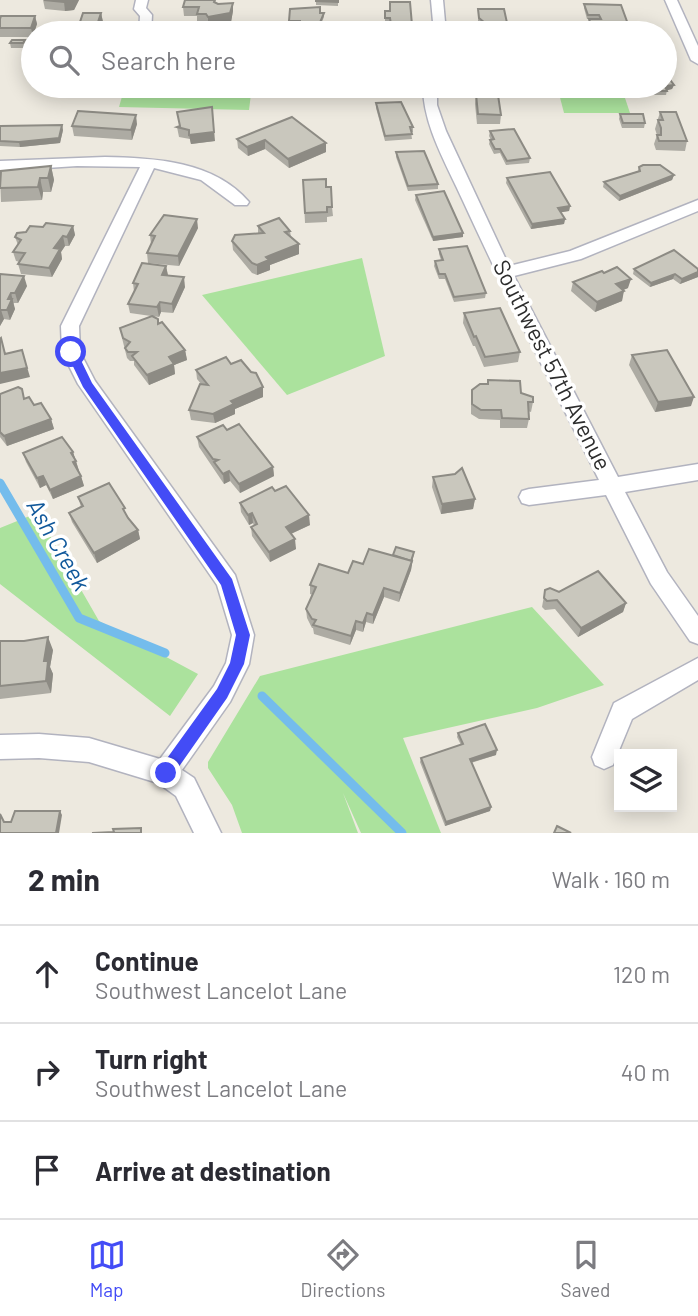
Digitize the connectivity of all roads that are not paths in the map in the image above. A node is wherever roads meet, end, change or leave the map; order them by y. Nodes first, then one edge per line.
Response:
1 (142, 0) edge
2 (437, 0) edge
3 (671, 0) edge
4 (146, 21) edge
5 (439, 21) edge
6 (698, 60) edge
7 (430, 98) edge
8 (149, 163) junction
9 (0, 166) edge
10 (242, 202) dead end
11 (698, 205) edge
12 (504, 273) junction
13 (698, 472) edge
14 (613, 486) junction
15 (529, 497) dead end
16 (698, 634) edge
17 (698, 668) edge
18 (0, 747) edge
19 (604, 757) dead end
20 (166, 773) junction
21 (208, 833) edge

1 - 4 street
2 - 5 street
3 - 6 street
7 - 12 street, Southwest 57th Avenue
8 - 9 street
8 - 10 street
8 - 20 street
11 - 12 street
12 - 14 street, Southwest 57th Avenue
13 - 14 street
14 - 15 street
14 - 16 street, Southwest 57th Avenue
17 - 19 street
18 - 20 street
20 - 21 street

